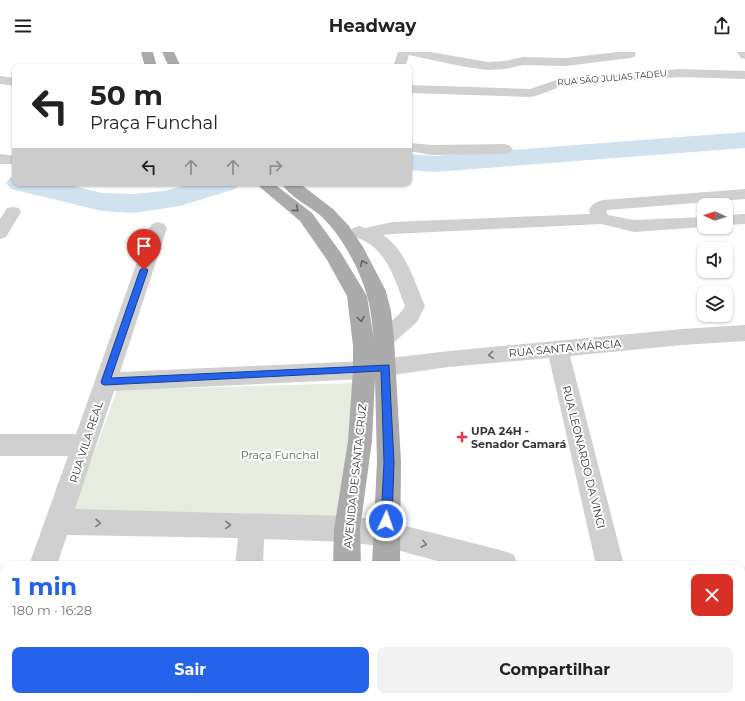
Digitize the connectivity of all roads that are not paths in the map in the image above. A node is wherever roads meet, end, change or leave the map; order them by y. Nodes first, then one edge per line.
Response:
1 (147, 52) edge
2 (168, 52) edge
3 (404, 52) edge
4 (412, 52) edge
5 (557, 52) edge
6 (743, 52) edge
7 (630, 54) dead end
8 (745, 55) edge
9 (566, 62) junction
10 (150, 64) edge
11 (174, 64) edge
12 (400, 64) edge
13 (745, 74) edge
14 (0, 80) edge
15 (578, 80) junction
16 (12, 82) edge
17 (412, 89) edge
18 (412, 147) edge
19 (506, 149) dead end
20 (267, 186) edge
21 (293, 186) edge
22 (745, 194) edge
23 (13, 212) dead end
24 (601, 219) junction
25 (745, 219) edge
26 (733, 220) edge
27 (697, 222) edge
28 (158, 228) dead end
29 (343, 230) junction
30 (0, 233) edge
31 (368, 233) junction
32 (745, 333) edge
33 (384, 339) junction
34 (558, 349) junction
35 (375, 369) junction
36 (105, 382) junction
37 (0, 445) edge
38 (85, 445) junction
39 (59, 522) junction
40 (252, 526) junction
41 (347, 529) junction
42 (386, 534) junction
43 (44, 561) edge
44 (250, 561) edge
45 (347, 561) edge
46 (386, 561) edge
47 (489, 561) edge
48 (609, 561) edge

1 - 10 main road
2 - 11 main road
3 - 12 street
4 - 9 street
5 - 9 street
6 - 8 street
7 - 9 street
9 - 15 street
13 - 15 street, RUA SÃO JULIAS TADEU
14 - 16 street
15 - 17 street, RUA SÃO JULIAS TADEU
18 - 19 street
20 -> 35 main road, AVENIDA DE SANTA CRUZ
21 - 29 main road, AVENIDA DE SANTA CRUZ
22 - 24 street
23 - 30 street
24 - 27 street
24 - 31 street
25 - 26 street
28 - 36 street, RUA VILA REAL
29 - 31 street
33 -> 29 main road, AVENIDA DE SANTA CRUZ
31 - 33 street
32 - 34 street, RUA SANTA MÁRCIA
33 - 35 main road, AVENIDA DE SANTA CRUZ
34 -> 35 street, RUA SANTA MÁRCIA
34 - 48 street, RUA LEONARDO DA VINCI
35 - 36 street
35 - 41 main road, AVENIDA DE SANTA CRUZ
35 - 42 main road, AVENIDA DE SANTA CRUZ
36 - 38 street, RUA VILA REAL
37 - 38 street
38 - 39 street, RUA VILA REAL
39 -> 40 street
39 - 43 street, RUA VILA REAL
40 - 41 street
40 - 44 street
41 - 42 street
41 - 45 main road, AVENIDA DE SANTA CRUZ
42 - 46 main road, AVENIDA DE SANTA CRUZ
42 -> 47 street

